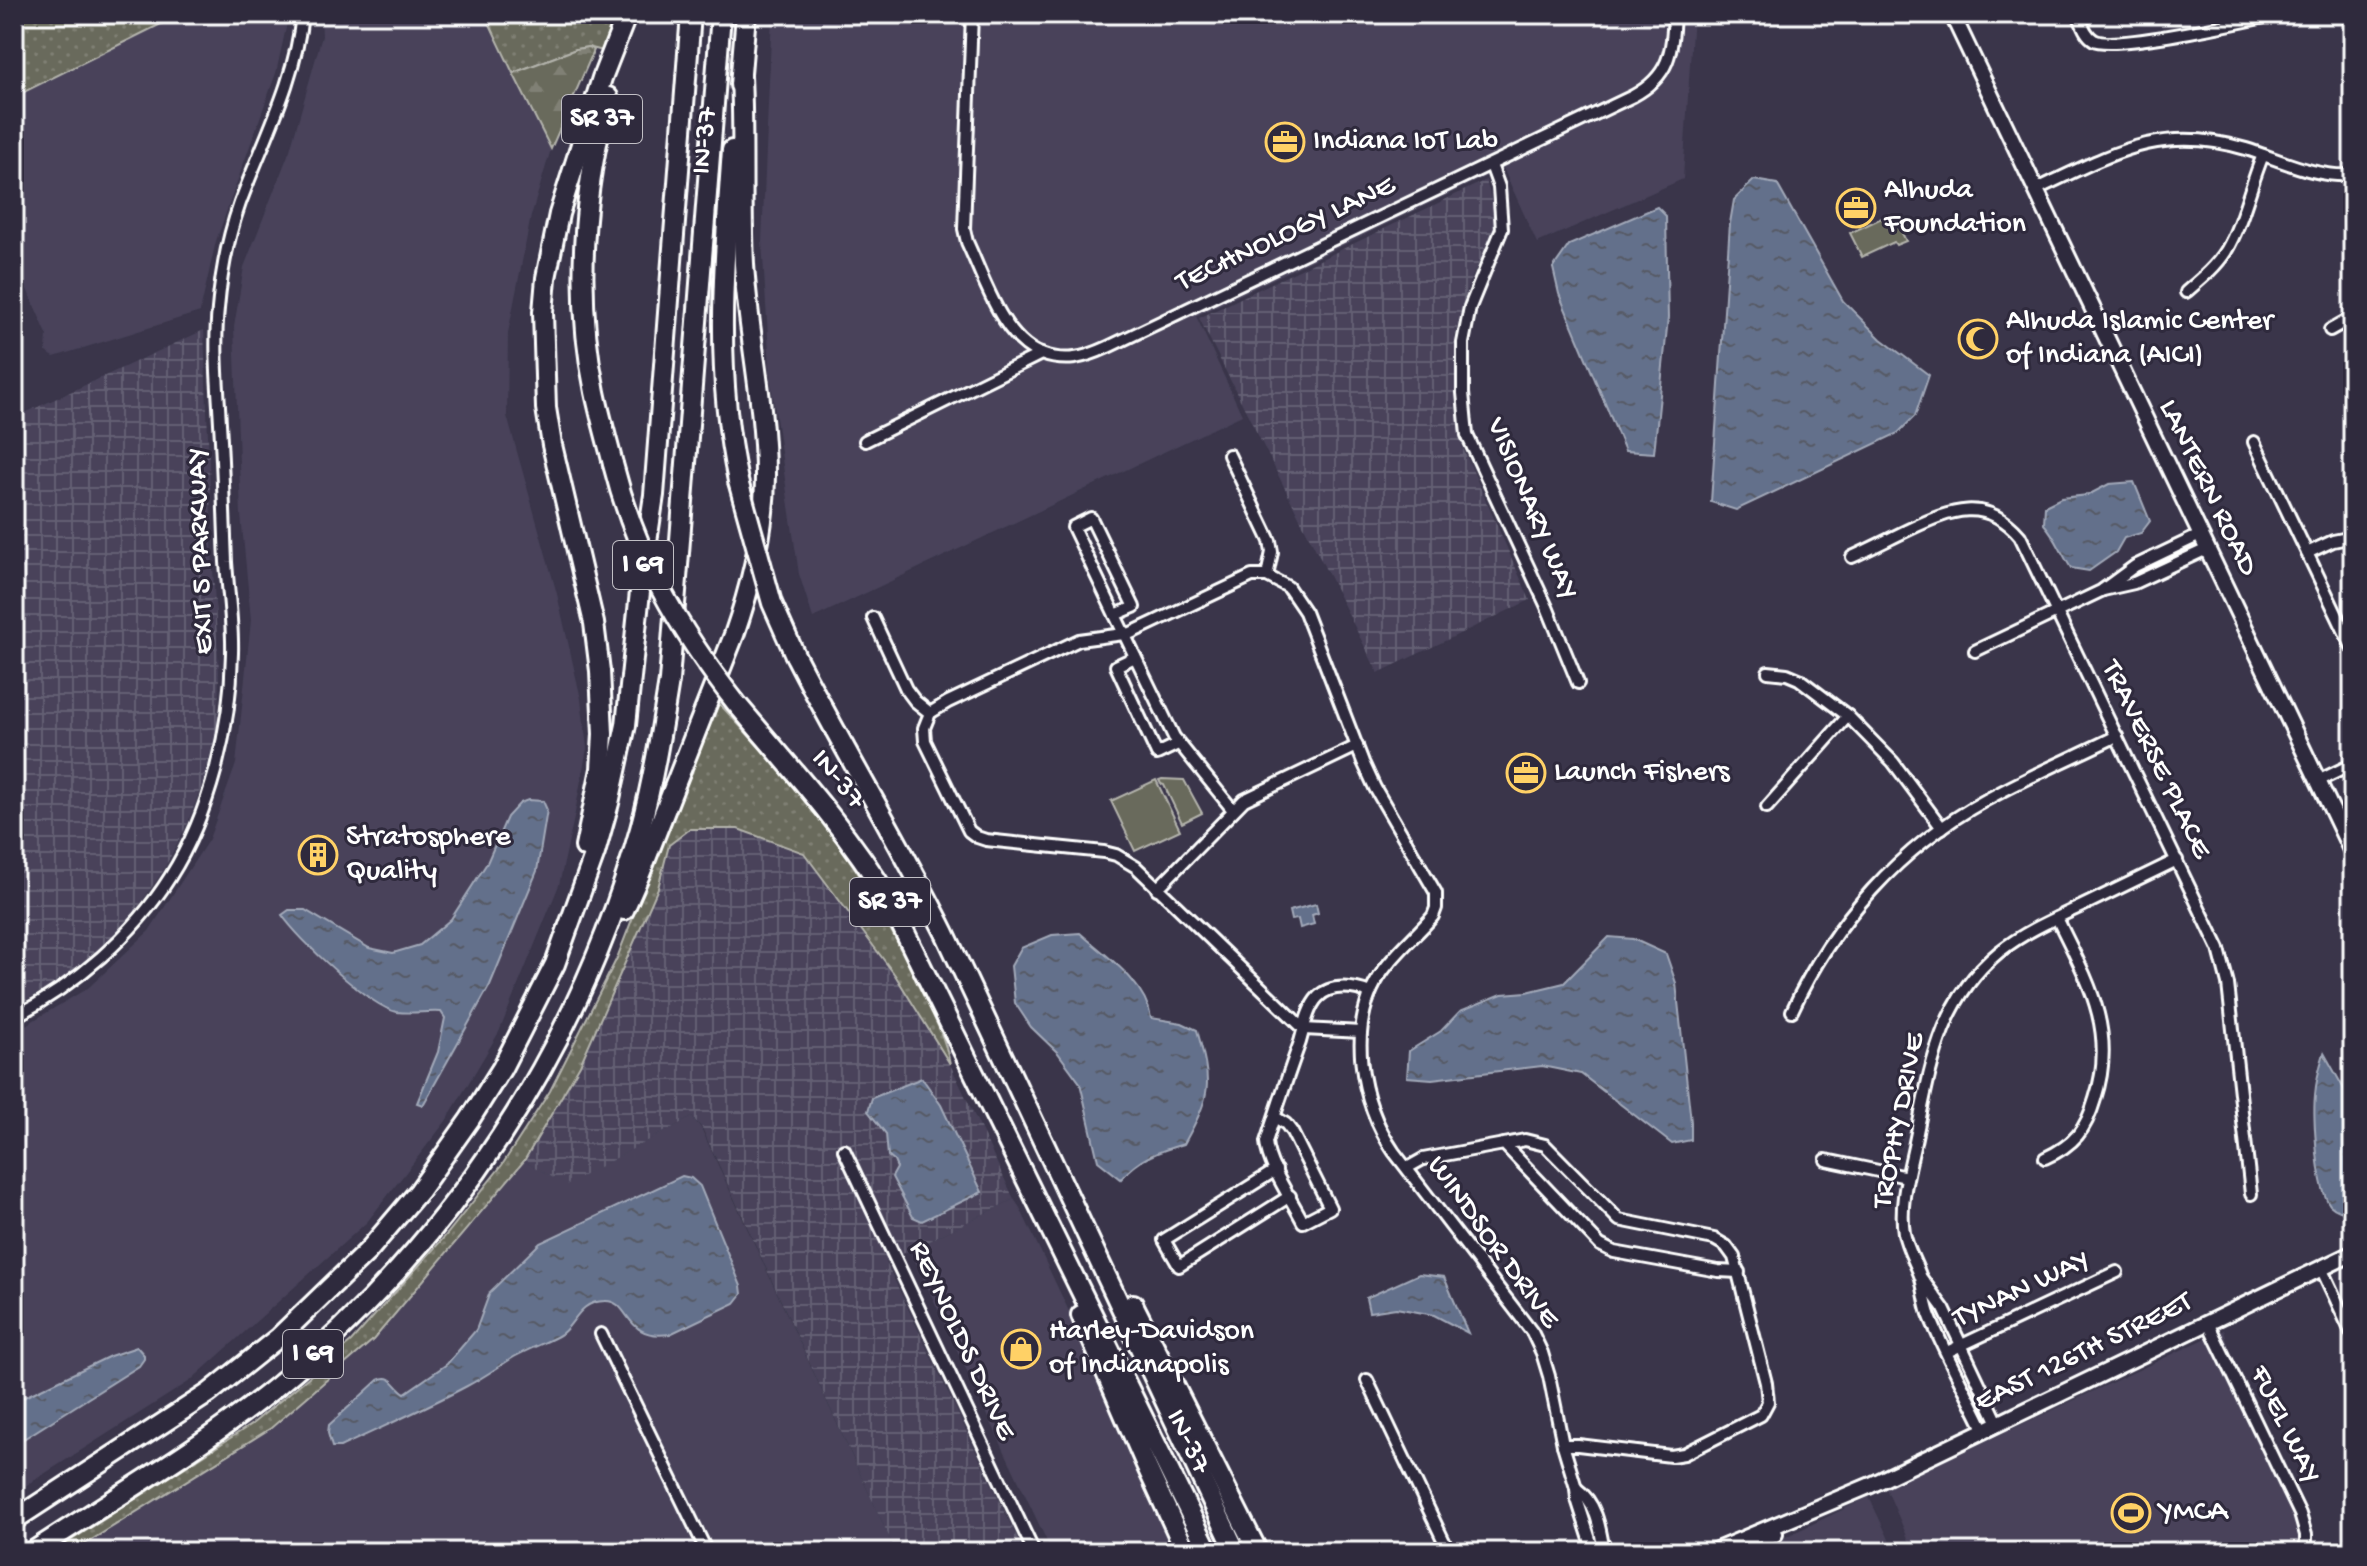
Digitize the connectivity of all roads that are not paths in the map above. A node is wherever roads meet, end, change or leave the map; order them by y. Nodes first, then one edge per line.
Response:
1 (302, 14) edge
2 (629, 14) edge
3 (691, 14) edge
4 (721, 14) edge
5 (746, 14) edge
6 (972, 14) edge
7 (1674, 14) edge
8 (1952, 14) edge
9 (2078, 14) edge
10 (2279, 14) edge
11 (2344, 14) edge
12 (2353, 25) edge
13 (741, 76) junction
14 (2263, 155) junction
15 (1491, 165) junction
16 (2353, 175) edge
17 (2035, 190) junction
18 (2186, 292) dead end
19 (2353, 317) edge
20 (2330, 330) dead end
21 (1041, 354) junction
22 (865, 441) dead end
23 (2254, 442) dead end
24 (1229, 455) dead end
25 (2200, 535) junction
26 (2353, 537) edge
27 (2207, 549) junction
28 (2307, 553) junction
29 (1852, 557) dead end
30 (1267, 576) junction
31 (2101, 591) junction
32 (2058, 612) junction
33 (1115, 615) junction
34 (873, 618) dead end
35 (1125, 635) junction
36 (2353, 649) edge
37 (1975, 651) dead end
38 (1135, 657) junction
39 (1768, 672) dead end
40 (1578, 683) dead end
41 (930, 713) junction
42 (1848, 716) junction
43 (2117, 736) junction
44 (1178, 744) junction
45 (1357, 746) junction
46 (2353, 764) edge
47 (2318, 781) junction
48 (1767, 807) dead end
49 (1233, 810) junction
50 (1942, 828) junction
51 (2353, 854) edge
52 (2177, 860) junction
53 (1157, 889) junction
54 (2057, 918) junction
55 (599, 949) junction
56 (1370, 993) junction
57 (1792, 1011) dead end
58 (14, 1017) edge
59 (1304, 1029) junction
60 (1361, 1032) junction
61 (488, 1090) junction
62 (1275, 1117) junction
63 (1034, 1121) junction
64 (1504, 1144) junction
65 (844, 1150) dead end
66 (2045, 1158) dead end
67 (1826, 1160) dead end
68 (1407, 1168) junction
69 (1276, 1170) junction
70 (1907, 1177) junction
71 (1028, 1182) junction
72 (2251, 1194) dead end
73 (1290, 1196) junction
74 (2353, 1253) edge
75 (2321, 1268) junction
76 (1739, 1272) junction
77 (2117, 1272) dead end
78 (1920, 1277) junction
79 (2208, 1323) junction
80 (601, 1334) dead end
81 (2353, 1336) edge
82 (1961, 1345) junction
83 (1947, 1352) junction
84 (1367, 1380) dead end
85 (1991, 1426) junction
86 (1563, 1445) junction
87 (1576, 1488) junction
88 (1838, 1499) junction
89 (14, 1520) edge
90 (32, 1552) edge
91 (707, 1552) edge
92 (1034, 1552) edge
93 (1186, 1552) edge
94 (1209, 1552) edge
95 (1236, 1552) edge
96 (1258, 1552) edge
97 (1449, 1552) edge
98 (1594, 1552) edge
99 (1604, 1552) edge
100 (1712, 1552) edge
101 (1741, 1552) edge
102 (2306, 1552) edge

1 - 58 street, EXIT 5 PARKWAY
2 - 61 highway
2 - 71 highway, IN-37 / SR 37, bridge
3 - 61 highway, I 69
4 - 55 highway, I 69
5 - 13 highway, IN-37 / SR 37
6 - 21 street
7 - 15 street, TECHNOLOGY LANE
8 - 17 street, LANTERN ROAD
9 - 10 street
11 - 12 street
13 - 55 highway
13 - 63 highway, IN-37 / SR 37, bridge
14 - 16 street
14 - 17 street
14 - 18 street
15 - 21 street, TECHNOLOGY LANE
15 - 40 street, VISIONARY WAY
17 - 25 street, LANTERN ROAD
19 - 20 street
21 - 22 street
23 - 28 street
24 - 30 street
25 - 27 street, LANTERN ROAD
25 - 31 street
26 - 28 street
27 - 31 street
27 - 47 street, LANTERN ROAD
28 - 36 street
29 - 32 street, TRAVERSE PLACE
30 - 35 street
30 - 45 street
31 - 32 street
32 - 37 street
32 - 43 street, TRAVERSE PLACE
33 - 33 street
33 - 35 street
34 - 41 street
35 - 38 street
35 - 41 street
38 - 44 street
38 - 44 street
39 - 42 street
41 - 53 street
42 - 48 street
42 - 50 street
43 - 50 street
43 - 52 street, TRAVERSE PLACE
44 - 49 street
45 - 49 street
45 - 56 street
46 - 47 street
47 - 51 street, LANTERN ROAD
49 - 53 street
50 - 57 street
52 - 54 street, TROPHY DRIVE
52 - 72 street, TRAVERSE PLACE
53 - 59 street
54 - 66 street
54 - 70 street, TROPHY DRIVE
55 - 90 highway, I 69
56 - 59 street
56 - 60 street, WINDSOR DRIVE
59 - 60 street
59 - 62 street
60 - 68 street, WINDSOR DRIVE
61 - 89 highway, I 69
62 - 69 street
62 - 73 street
63 - 95 highway, IN-37 / SR 37
63 - 96 highway
64 - 68 street
64 - 76 street
64 - 76 street
65 - 92 street, REYNOLDS DRIVE
67 - 70 street
68 - 86 street, WINDSOR DRIVE
69 - 73 street
69 - 73 street
70 - 78 street, TROPHY DRIVE
71 - 93 highway
71 - 94 highway, IN-37 / SR 37
74 - 75 street, EAST 126TH STREET
75 - 79 street, EAST 126TH STREET
75 - 81 street
76 - 86 street
77 - 82 street, TYNAN WAY
78 - 82 street, TROPHY DRIVE
78 - 83 street, TROPHY DRIVE
79 - 85 street, EAST 126TH STREET
79 - 102 street, FUEL WAY
80 - 91 street
82 - 83 street, TYNAN WAY
82 - 85 street, TROPHY DRIVE
83 - 85 street, TROPHY DRIVE
84 - 97 street
85 - 88 street, EAST 126TH STREET
86 - 87 street, WINDSOR DRIVE
87 - 98 street, WINDSOR DRIVE
87 - 99 street, WINDSOR DRIVE
88 - 100 street, EAST 126TH STREET
88 - 101 street, EAST 126TH STREET

